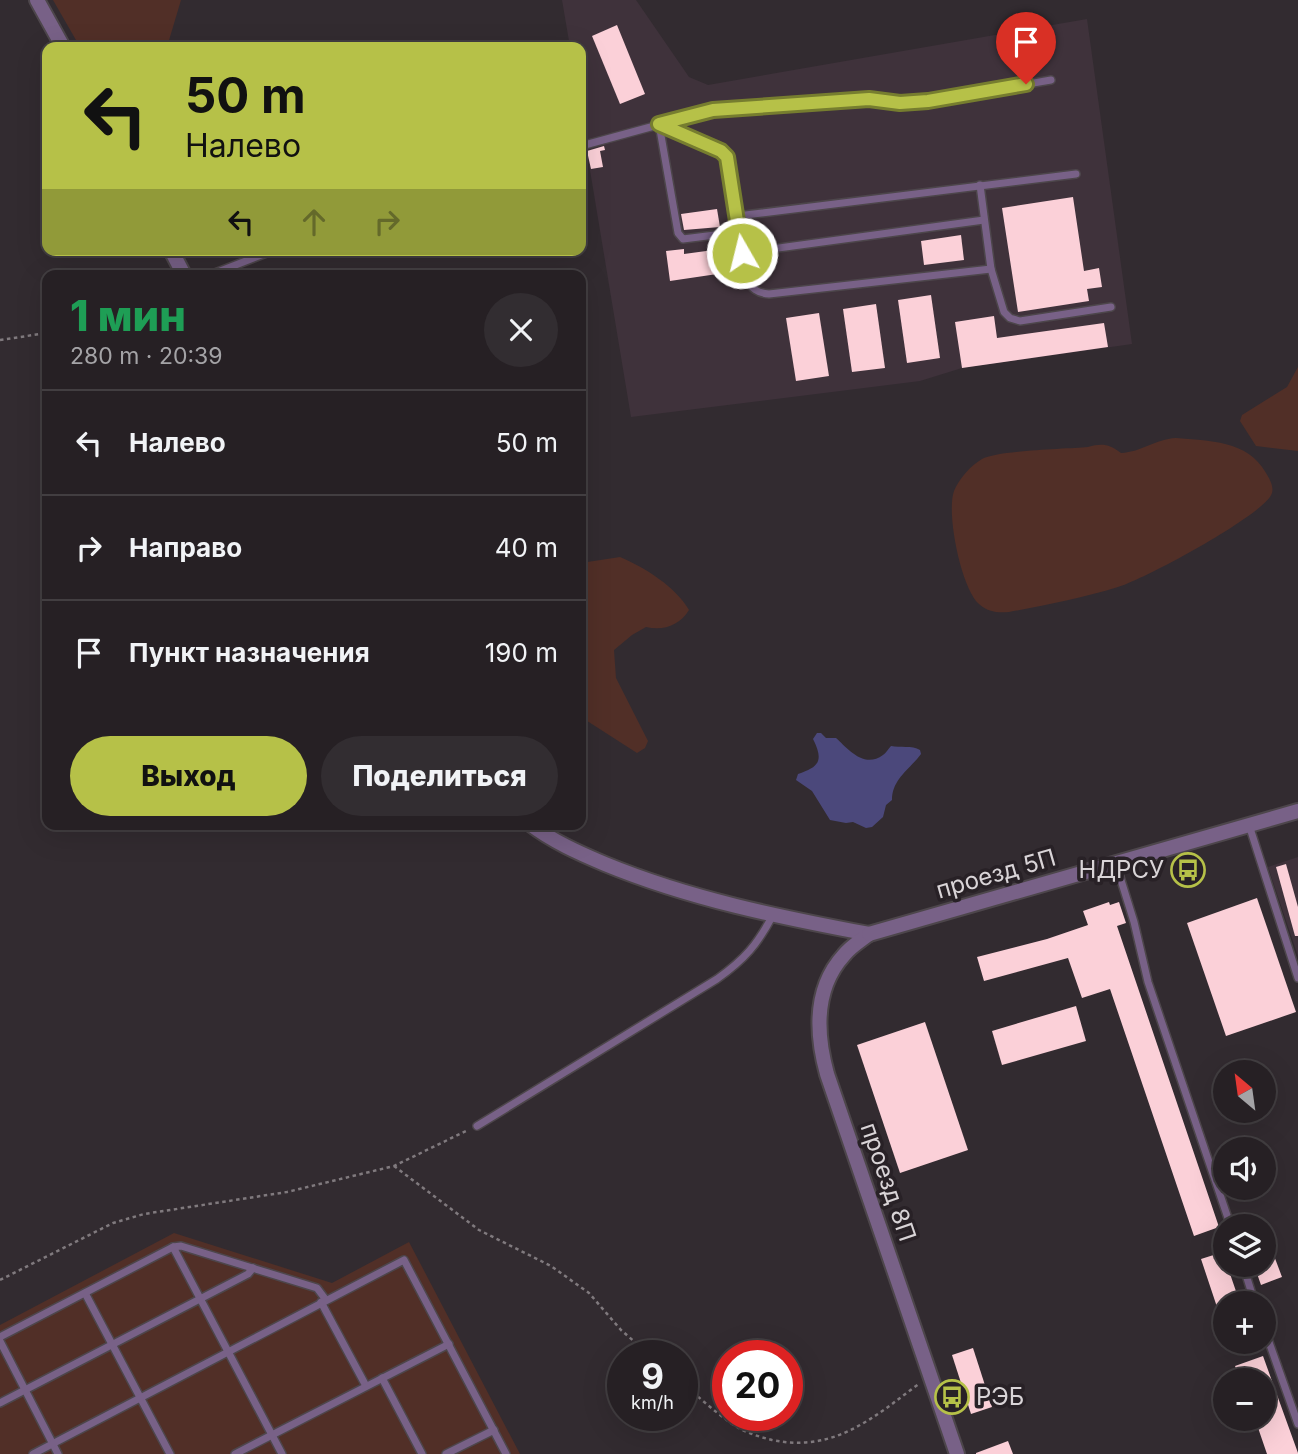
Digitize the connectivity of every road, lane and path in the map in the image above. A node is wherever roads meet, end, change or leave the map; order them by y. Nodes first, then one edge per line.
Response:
1 (37, 0) edge
2 (60, 42) edge
3 (1051, 79) dead end
4 (659, 124) junction
5 (586, 145) edge
6 (1076, 174) dead end
7 (980, 185) junction
8 (737, 216) junction
9 (984, 220) junction
10 (739, 232) junction
11 (742, 253) junction
12 (259, 256) edge
13 (991, 269) junction
14 (223, 270) edge
15 (1111, 307) dead end
16 (42, 334) edge
17 (0, 340) edge
18 (1298, 811) edge
19 (1249, 825) junction
20 (538, 830) edge
21 (1116, 863) junction
22 (773, 915) junction
23 (869, 934) junction
24 (1298, 978) edge
25 (477, 1126) joint
26 (394, 1166) junction
27 (1227, 1214) edge
28 (173, 1247) junction
29 (253, 1268) junction
30 (0, 1280) edge
31 (85, 1293) junction
32 (201, 1299) junction
33 (324, 1301) junction
34 (0, 1339) edge
35 (633, 1340) edge
36 (449, 1343) junction
37 (112, 1345) junction
38 (228, 1351) junction
39 (1273, 1354) edge
40 (930, 1376) junction
41 (382, 1378) junction
42 (366, 1387) junction
43 (25, 1390) junction
44 (698, 1396) edge
45 (140, 1397) junction
46 (0, 1403) edge
47 (1298, 1424) edge
48 (494, 1430) junction
49 (272, 1435) junction
50 (53, 1444) junction
51 (33, 1454) edge
52 (58, 1454) edge
53 (170, 1454) edge
54 (235, 1454) edge
55 (282, 1454) edge
56 (422, 1454) edge
57 (446, 1454) edge
58 (506, 1454) edge
59 (957, 1454) edge

1 - 2 street
3 - 4 lane
4 - 5 lane
4 - 8 lane
4 - 10 lane
6 - 7 lane
7 - 8 lane
7 - 9 lane
8 - 10 lane
9 - 11 lane
9 - 13 lane
10 - 11 lane
11 - 13 lane
12 - 14 lane
13 - 15 lane
16 - 17 path
18 - 19 street, проезд 5П
19 - 21 street, проезд 5П
19 - 24 lane
20 - 22 street
21 - 23 street, проезд 5П
21 - 27 lane
22 - 23 street
22 - 25 lane
23 - 40 street, проезд 8П
25 - 26 path
26 - 30 path
26 - 35 path
28 - 29 lane
28 - 31 lane
28 - 32 lane
29 - 32 lane
29 - 33 lane
31 - 34 lane
31 - 37 lane
32 - 37 lane
32 - 38 lane
33 - 36 lane
33 - 38 lane
33 - 42 lane
34 - 43 lane
36 - 41 lane
36 - 48 lane
37 - 43 lane
37 - 45 lane
38 - 45 lane
38 - 49 lane
39 - 47 lane
40 - 44 path
40 - 59 street, проезд 8П
41 - 42 lane
41 - 56 lane
42 - 49 lane
43 - 46 lane
43 - 50 lane
45 - 50 lane
45 - 53 lane
48 - 57 lane
48 - 58 lane
49 - 54 lane
49 - 55 lane
50 - 51 lane
50 - 52 lane

